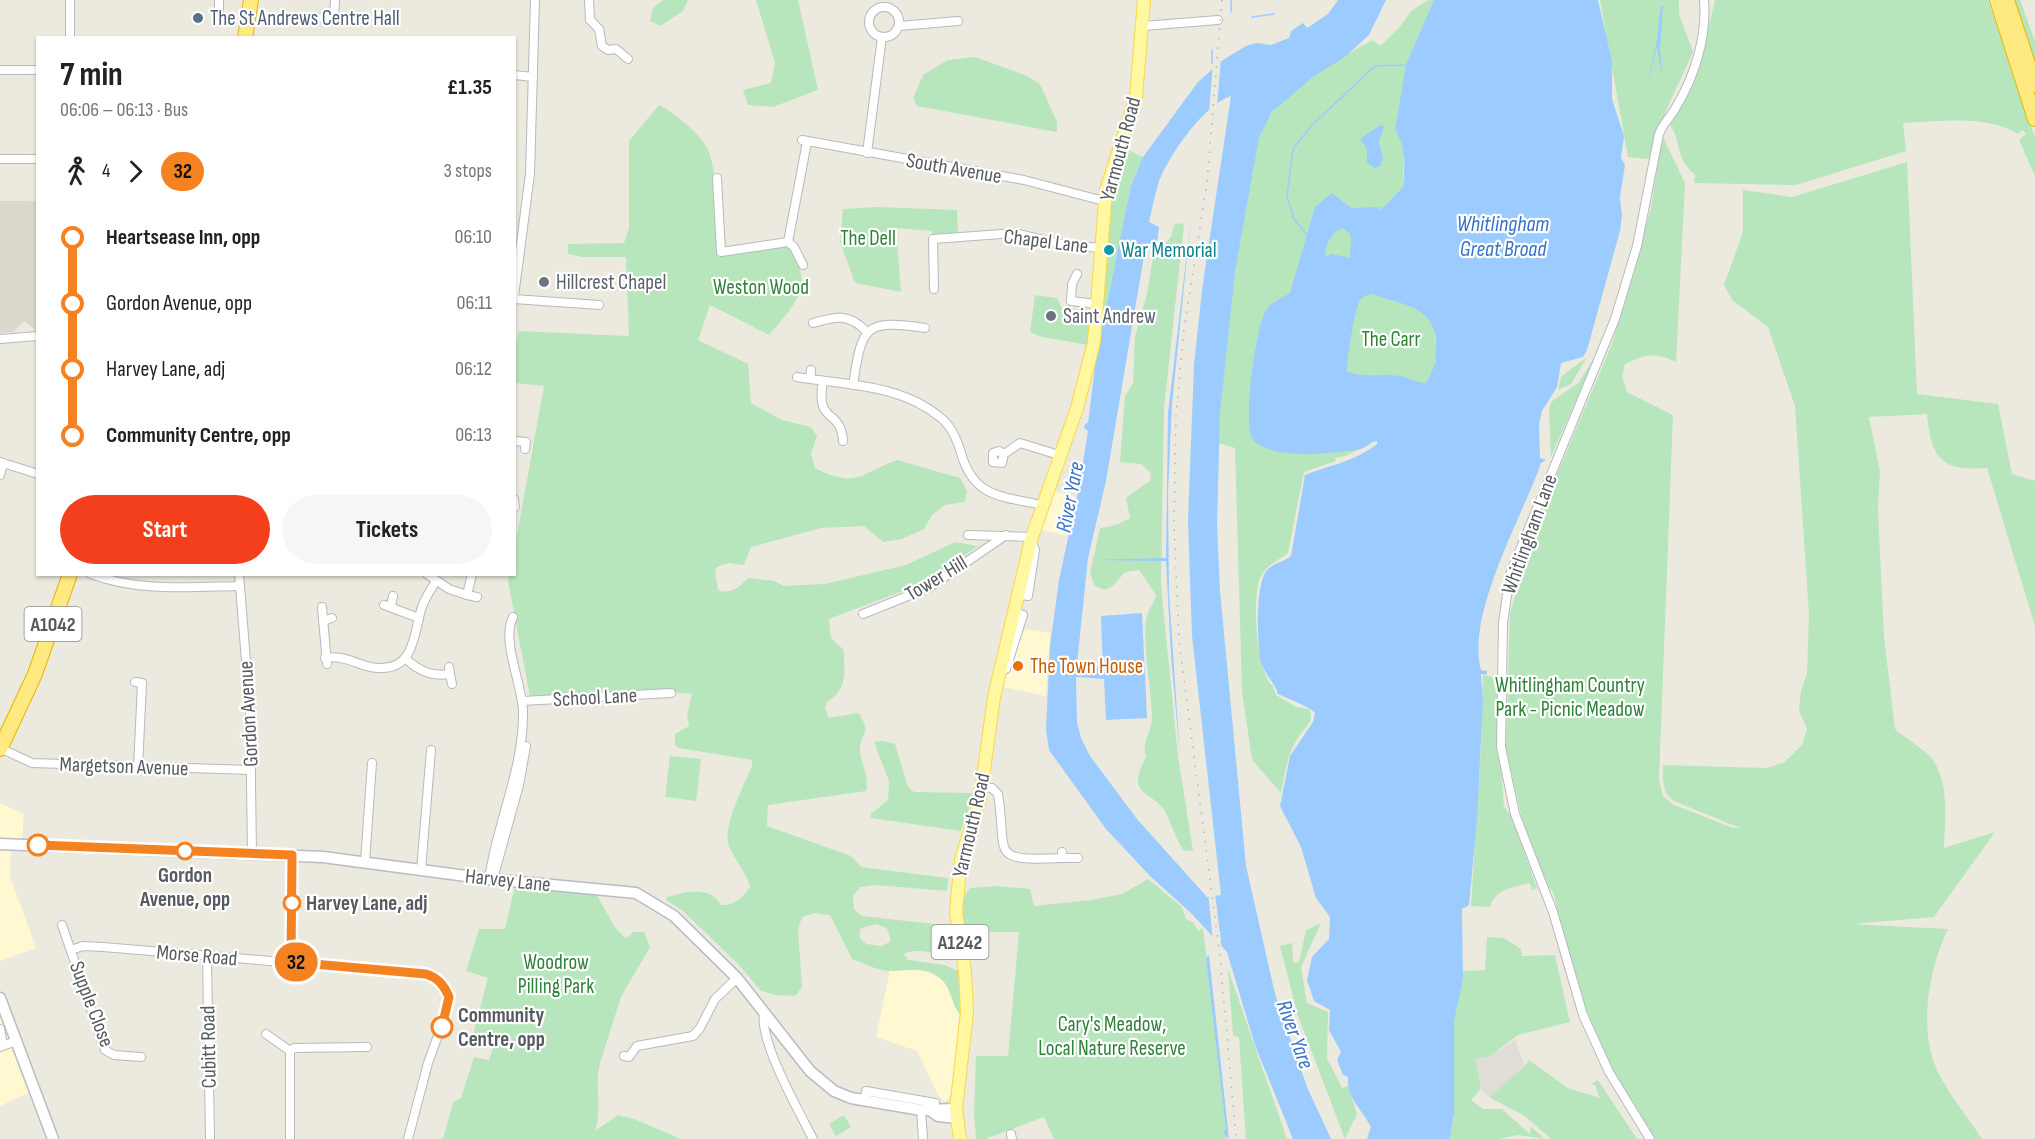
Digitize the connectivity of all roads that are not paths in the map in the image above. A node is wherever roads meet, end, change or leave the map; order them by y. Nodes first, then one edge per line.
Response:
1 (70, 0) edge
2 (219, 0) edge
3 (251, 0) edge
4 (335, 0) edge
5 (535, 0) edge
6 (589, 0) edge
7 (1144, 0) edge
8 (1704, 0) edge
9 (1997, 0) edge
10 (2007, 0) edge
11 (952, 18) dead end
12 (294, 19) dead end
13 (1218, 20) dead end
14 (219, 22) dead end
15 (899, 26) junction
16 (1143, 26) junction
17 (70, 36) edge
18 (245, 36) edge
19 (882, 37) junction
20 (625, 58) dead end
21 (0, 70) edge
22 (36, 70) edge
23 (516, 75) edge
24 (532, 76) junction
25 (2035, 85) edge
26 (2035, 119) edge
27 (867, 153) junction
28 (0, 159) edge
29 (36, 159) edge
30 (717, 178) dead end
31 (1104, 201) junction
32 (788, 242) junction
33 (1101, 248) junction
34 (803, 265) dead end
35 (1077, 274) dead end
36 (516, 284) edge
37 (934, 289) dead end
38 (516, 298) edge
39 (1096, 304) junction
40 (599, 305) dead end
41 (813, 323) dead end
42 (925, 328) dead end
43 (867, 332) junction
44 (36, 336) edge
45 (0, 339) edge
46 (811, 370) dead end
47 (797, 377) dead end
48 (810, 379) junction
49 (823, 381) junction
50 (853, 384) junction
51 (516, 441) edge
52 (843, 441) dead end
53 (526, 442) dead end
54 (1004, 454) dead end
55 (1062, 456) junction
56 (2, 462) edge
57 (36, 473) edge
58 (0, 475) edge
59 (1042, 505) junction
60 (968, 535) dead end
61 (1006, 535) junction
62 (1032, 539) junction
63 (69, 576) edge
64 (96, 576) edge
65 (239, 576) edge
66 (430, 576) edge
67 (472, 576) edge
68 (436, 581) junction
69 (240, 586) junction
70 (467, 595) junction
71 (393, 596) dead end
72 (477, 597) dead end
73 (322, 607) dead end
74 (863, 614) dead end
75 (513, 617) dead end
76 (332, 618) dead end
77 (419, 618) junction
78 (323, 621) junction
79 (405, 658) junction
80 (142, 683) dead end
81 (452, 684) dead end
82 (670, 694) dead end
83 (522, 701) junction
84 (526, 746) dead end
85 (0, 749) edge
86 (431, 750) dead end
87 (372, 764) dead end
88 (138, 768) junction
89 (251, 770) junction
90 (982, 787) junction
91 (0, 844) edge
92 (252, 854) junction
93 (292, 855) junction
94 (1078, 858) dead end
95 (365, 862) junction
96 (421, 870) junction
97 (491, 879) junction
98 (62, 925) dead end
99 (71, 950) junction
100 (207, 956) junction
101 (291, 962) junction
102 (737, 978) junction
103 (0, 998) edge
104 (764, 1013) junction
105 (774, 1026) junction
106 (0, 1029) edge
107 (266, 1034) dead end
108 (768, 1039) junction
109 (16, 1041) junction
110 (1, 1044) edge
111 (367, 1047) dead end
112 (290, 1051) junction
113 (141, 1057) dead end
114 (629, 1057) dead end
115 (928, 1104) junction
116 (961, 1114) junction
117 (409, 1136) edge
118 (53, 1139) edge
119 (210, 1139) edge
120 (290, 1139) edge
121 (399, 1139) edge
122 (813, 1139) edge
123 (923, 1139) edge
124 (960, 1139) edge
125 (967, 1139) edge
126 (1650, 1139) edge

1 - 17 street
2 - 14 street
3 - 18 highway
4 - 12 street
5 - 24 street
6 - 20 street
7 - 16 main road, Yarmouth Road / A1242
8 - 126 street, Whitlingham Lane
9 - 26 highway
10 - 25 highway
11 - 15 street
13 - 16 street
15 - 19 street
15 - 19 street
16 - 31 main road, Yarmouth Road / A1242
19 - 27 street
21 - 22 street
23 - 24 street
24 - 36 street
27 - 31 street, South Avenue
27 - 32 street, South Avenue
28 - 29 street
30 - 32 street
31 - 33 main road, Yarmouth Road / A1242
32 - 34 street
33 - 37 street, Chapel Lane
33 - 39 main road, Yarmouth Road / A1242
35 - 39 street
38 - 40 street
39 - 55 main road, Yarmouth Road / A1242
41 - 43 street
42 - 43 street
43 - 50 street
44 - 45 street
46 - 48 street
47 - 48 street
48 - 49 street
49 - 50 street
49 - 52 street
50 - 59 street
51 - 53 street
54 - 55 street
55 - 59 main road, Yarmouth Road / A1242
56 - 57 street
56 - 58 street
59 - 62 main road, Yarmouth Road / A1242
60 - 61 street
61 - 62 street
61 - 74 street, Tower Hill
62 - 90 main road, Yarmouth Road / A1242
63 - 85 highway, A1042
64 - 69 street
65 - 69 street, Gordon Avenue
66 - 68 street
67 - 70 street
68 - 70 street
68 - 77 street
69 - 89 street, Gordon Avenue
70 - 72 street
71 - 77 street
73 - 78 street
75 - 83 street
76 - 78 street
77 - 79 street
78 - 79 street
79 - 81 street
80 - 88 street
82 - 83 street, School Lane
83 - 97 street
84 - 97 street
85 - 88 street, Margetson Avenue
86 - 96 street
87 - 95 street
88 - 89 street, Margetson Avenue
89 - 92 street, Gordon Avenue
90 - 94 street
90 - 116 main road, Yarmouth Road / A1242
91 - 92 street, Harvey Lane
92 - 93 street, Harvey Lane
93 - 95 street, Harvey Lane
93 - 101 street
95 - 96 street, Harvey Lane
96 - 97 street, Harvey Lane
97 - 102 street, Harvey Lane
98 - 99 street, Supple Close
99 - 100 street, Morse Road
99 - 113 street, Supple Close
100 - 101 street, Morse Road
100 - 119 street, Cubitt Road
101 - 117 street, Morse Road
102 - 104 street, Harvey Lane
102 - 114 street
103 - 109 street
104 - 105 street, Harvey Lane
104 - 108 street
105 - 108 street
105 - 115 street, Harvey Lane
106 - 110 street
107 - 112 street
108 - 122 street
109 - 110 street
109 - 118 street
111 - 112 street
112 - 120 street
115 - 116 street, Harvey Lane
115 - 123 street
116 - 124 main road, A1242
116 - 125 main road, A1242
117 - 121 street

